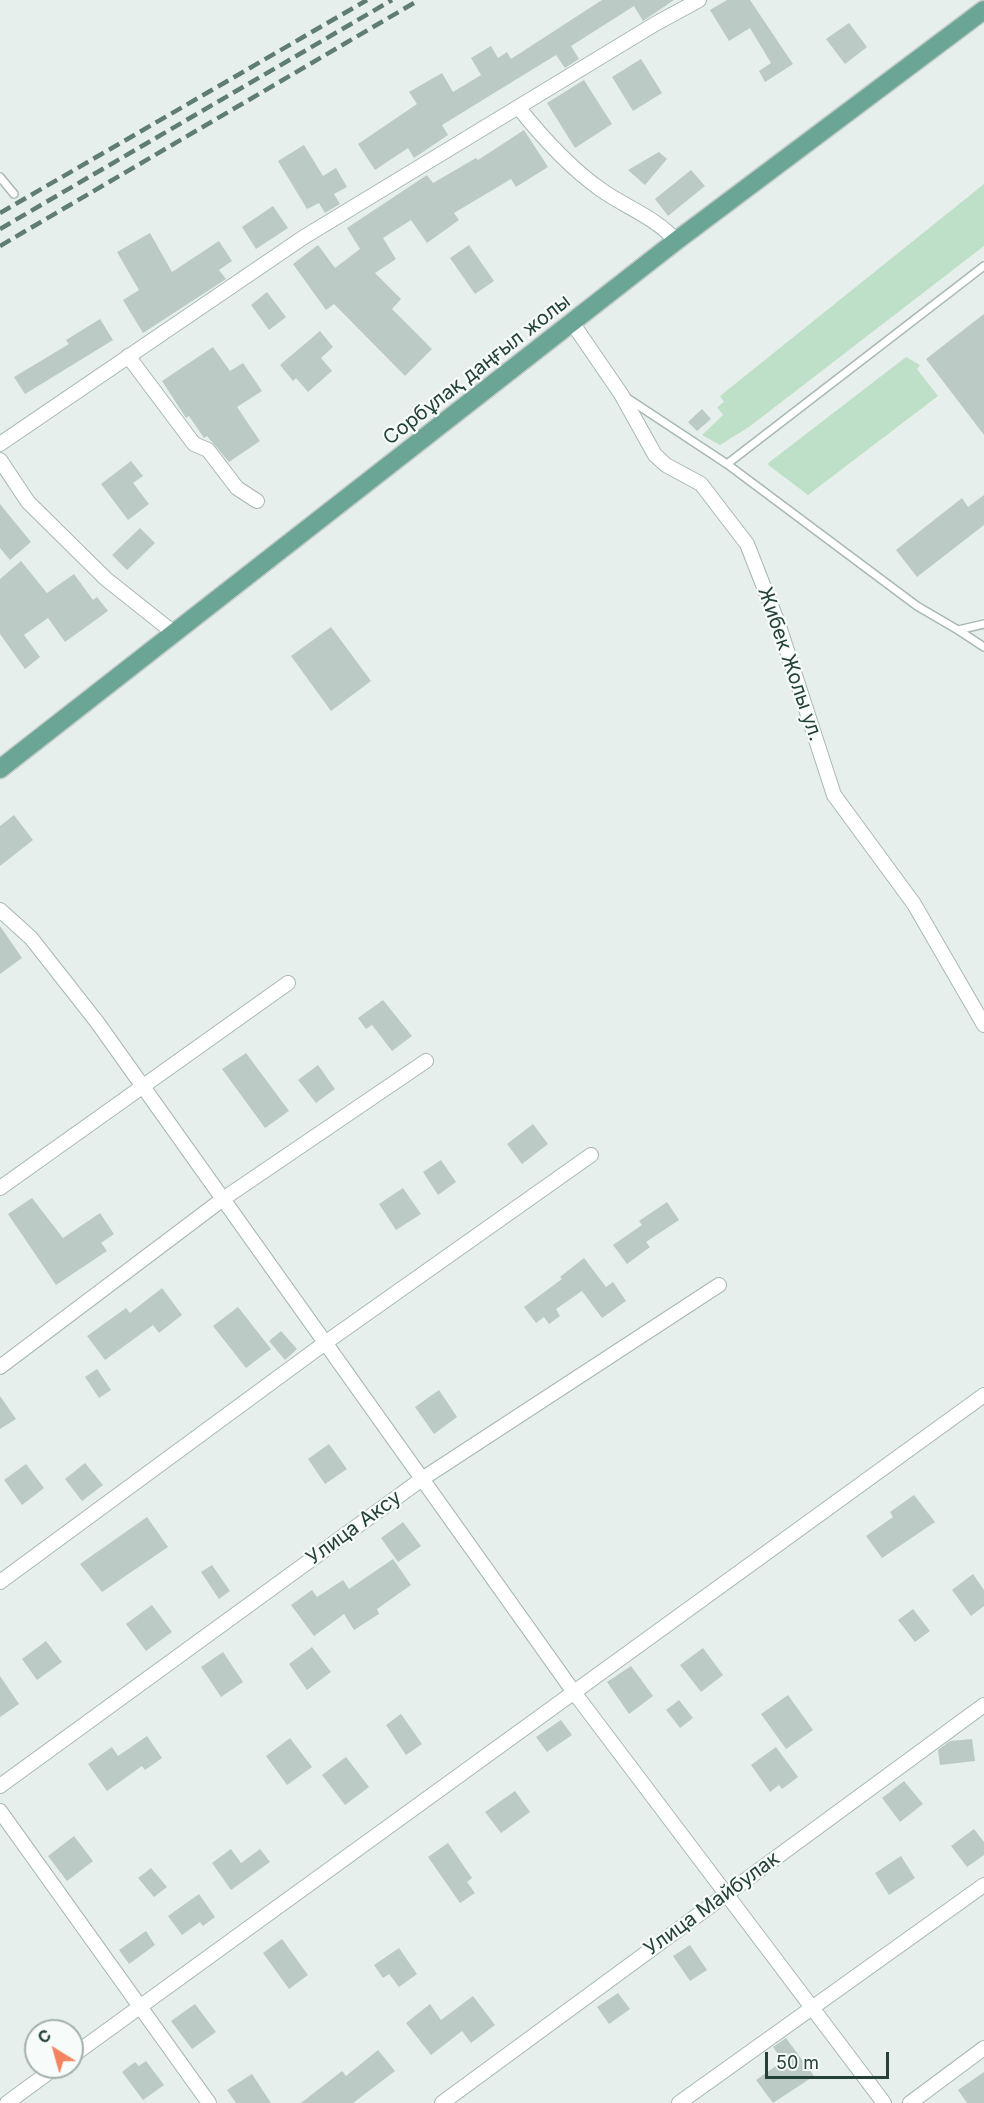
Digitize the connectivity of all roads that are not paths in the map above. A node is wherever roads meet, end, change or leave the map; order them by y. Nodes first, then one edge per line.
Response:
1 (699, 0) edge
2 (984, 10) edge
3 (518, 107) junction
4 (0, 177) edge
5 (14, 194) dead end
6 (676, 241) junction
7 (984, 266) edge
8 (573, 324) junction
9 (128, 356) junction
10 (621, 394) junction
11 (0, 444) edge
12 (0, 460) edge
13 (727, 464) junction
14 (257, 501) dead end
15 (984, 624) edge
16 (958, 630) junction
17 (174, 633) junction
18 (984, 647) edge
19 (0, 769) edge
20 (0, 910) edge
21 (288, 983) dead end
22 (984, 1025) edge
23 (426, 1061) dead end
24 (142, 1085) junction
25 (591, 1155) dead end
26 (0, 1188) edge
27 (223, 1199) junction
28 (719, 1285) dead end
29 (326, 1343) junction
30 (0, 1366) edge
31 (984, 1395) edge
32 (422, 1479) junction
33 (0, 1582) edge
34 (573, 1691) junction
35 (984, 1705) edge
36 (0, 1786) edge
37 (0, 1811) edge
38 (984, 1885) edge
39 (726, 1893) junction
40 (139, 2006) junction
41 (813, 2009) junction
42 (84, 2046) edge
43 (984, 2048) edge
44 (40, 2079) edge
45 (7, 2103) edge
46 (209, 2103) edge
47 (442, 2103) edge
48 (679, 2103) edge
49 (884, 2103) edge
50 (910, 2103) edge

1 - 3 street
2 - 6 main road, Сорбұлақ даңғыл жолы
3 - 6 street
3 - 9 street
4 - 5 lane
6 - 8 main road, Сорбұлақ даңғыл жолы
7 - 13 lane
8 - 10 street, Жибек Жолы ул.
8 - 17 main road, Сорбұлақ даңғыл жолы
9 - 11 street
9 - 14 street
10 - 13 lane
10 - 22 street, Жибек Жолы ул.
12 - 17 street
13 - 16 lane
15 - 16 lane
16 - 18 lane
17 - 19 main road, Сорбұлақ даңғыл жолы
20 - 24 street
21 - 24 street
23 - 27 street
24 - 26 street
24 - 27 street
25 - 29 street
27 - 29 street
27 - 30 street
28 - 32 street, Улица Аксу
29 - 32 street
29 - 33 street
31 - 34 street
32 - 34 street
32 - 36 street, Улица Аксу
34 - 39 street
34 - 40 street
35 - 39 street, Улица Майбулак
37 - 40 street
38 - 41 street
39 - 41 street
39 - 47 street, Улица Майбулак
40 - 42 street
40 - 46 street
41 - 48 street
41 - 49 street
43 - 50 street
44 - 45 street

